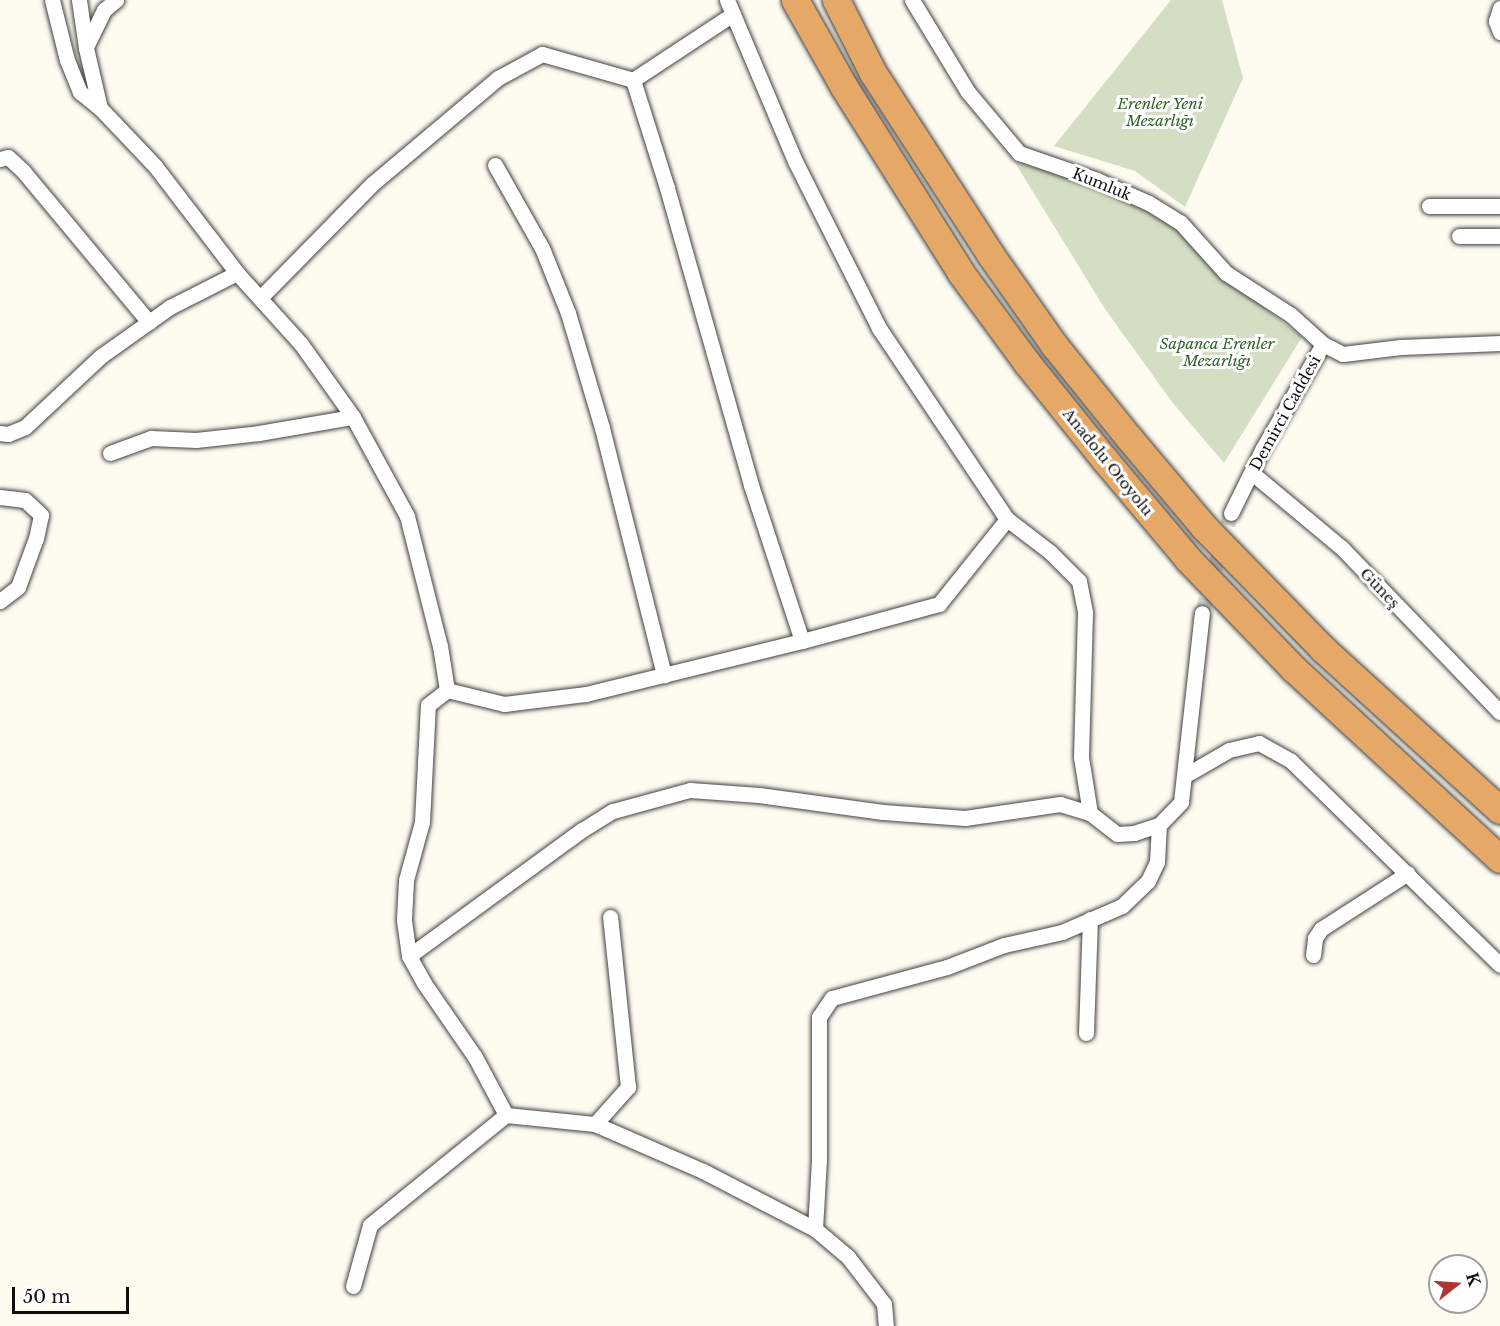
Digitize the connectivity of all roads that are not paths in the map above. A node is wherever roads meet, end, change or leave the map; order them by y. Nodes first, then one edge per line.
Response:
1 (51, 0) edge
2 (79, 0) edge
3 (116, 0) edge
4 (795, 0) edge
5 (836, 0) edge
6 (912, 0) edge
7 (730, 7) edge
8 (1500, 8) edge
9 (1500, 32) edge
10 (86, 48) junction
11 (633, 80) junction
12 (100, 108) junction
13 (0, 159) edge
14 (495, 165) dead end
15 (1429, 206) dead end
16 (1500, 206) edge
17 (1500, 236) edge
18 (1460, 237) dead end
19 (237, 273) junction
20 (260, 298) junction
21 (148, 322) junction
22 (1500, 343) edge
23 (1323, 344) junction
24 (354, 417) junction
25 (0, 433) edge
26 (110, 453) dead end
27 (1252, 473) junction
28 (0, 497) edge
29 (1231, 513) tunnel mouth
30 (1007, 519) junction
31 (0, 601) edge
32 (1202, 613) tunnel mouth
33 (802, 641) junction
34 (664, 675) junction
35 (447, 690) junction
36 (1500, 712) edge
37 (1184, 776) junction
38 (1500, 810) edge
39 (1090, 813) junction
40 (1159, 825) junction
41 (1500, 859) edge
42 (1408, 873) junction
43 (610, 917) dead end
44 (1089, 919) junction
45 (1313, 955) dead end
46 (409, 956) junction
47 (1500, 965) edge
48 (1086, 1032) dead end
49 (506, 1115) junction
50 (595, 1124) junction
51 (814, 1229) junction
52 (353, 1286) dead end
53 (886, 1326) edge

1 - 12 street
2 - 10 street
3 - 10 street
4 - 41 highway, Anadolu Otoyolu
5 - 38 highway
6 - 23 street, Kumluk
7 - 11 street
7 - 30 street
8 - 9 street
10 - 12 street
11 - 20 street
11 - 33 street
12 - 19 street
13 - 21 street
14 - 34 street
15 - 16 street
17 - 18 street
19 - 20 street
19 - 21 street
20 - 24 street
21 - 25 street
22 - 23 street, Demirci Caddesi
23 - 27 street, Demirci Caddesi
24 - 26 street
24 - 35 street
27 - 29 street, Demirci Caddesi
27 - 36 street, Güneş
28 - 31 street
30 - 33 street
30 - 39 street
32 - 37 street
33 - 34 street
34 - 35 street
35 - 46 street
37 - 40 street
37 - 42 street
39 - 40 street
39 - 46 street
40 - 44 street
42 - 45 street
42 - 47 street
43 - 50 street
44 - 48 street
44 - 51 street
46 - 49 street
49 - 50 street
49 - 52 street
50 - 51 street
51 - 53 street

